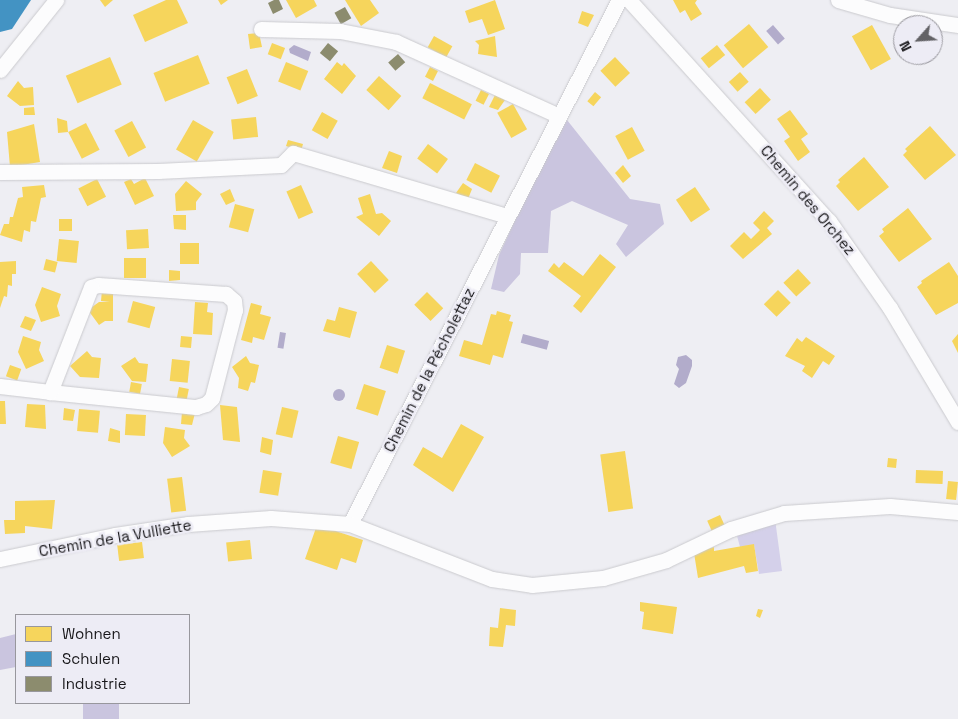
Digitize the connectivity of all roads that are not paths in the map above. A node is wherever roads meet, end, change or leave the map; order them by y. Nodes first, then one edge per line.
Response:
1 (56, 0) edge
2 (619, 0) edge
3 (629, 0) edge
4 (838, 0) edge
5 (958, 25) edge
6 (260, 28) dead end
7 (0, 70) edge
8 (559, 116) junction
9 (0, 172) edge
10 (508, 216) junction
11 (0, 386) edge
12 (50, 392) junction
13 (958, 422) edge
14 (958, 512) edge
15 (350, 524) junction
16 (0, 559) edge

1 - 7 street
2 - 8 street, Chemin de la Pécholettaz
3 - 13 street, Chemin des Orchez
4 - 5 street
6 - 8 street
8 - 10 street, Chemin de la Pécholettaz
9 - 10 street
10 - 15 street, Chemin de la Pécholettaz
11 - 12 street
12 - 12 street
14 - 15 street, Chemin de la Vulliette
15 - 16 street, Chemin de la Vulliette

